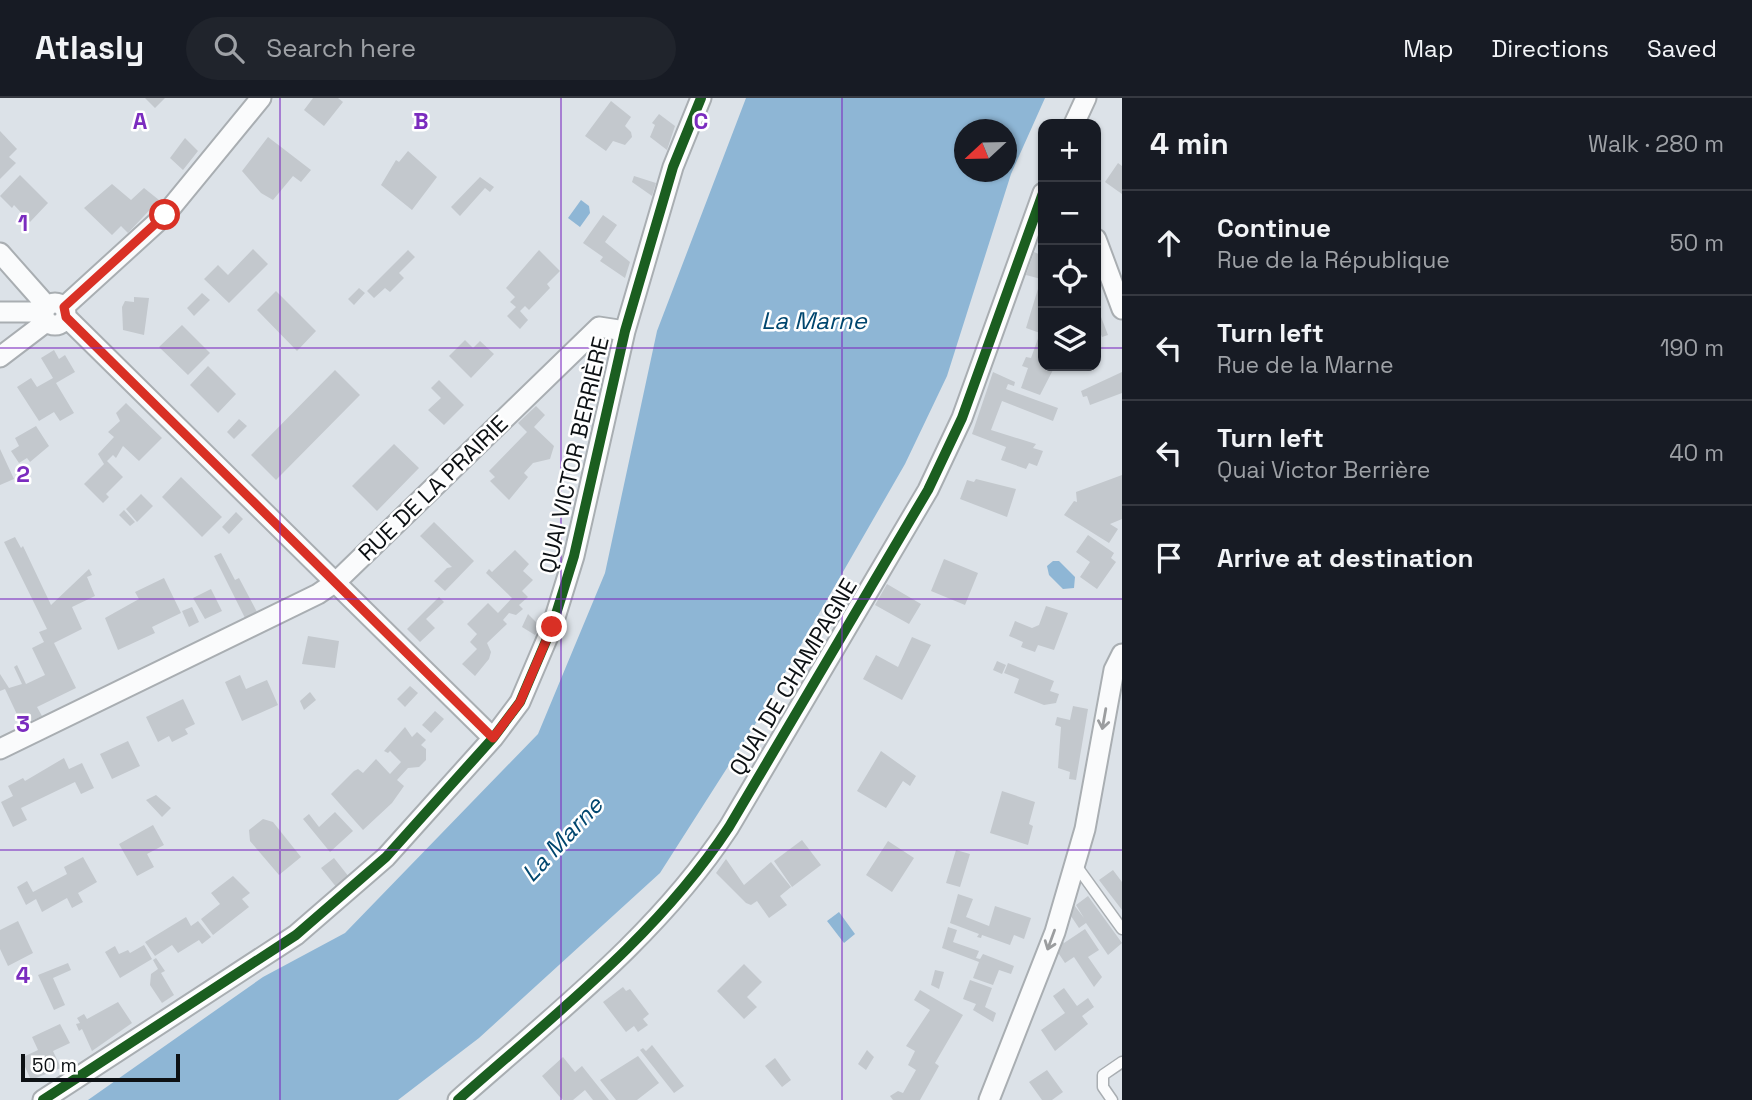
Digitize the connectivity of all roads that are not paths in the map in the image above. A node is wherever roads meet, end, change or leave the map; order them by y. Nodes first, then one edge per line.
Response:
1 (261, 98) edge
2 (701, 98) edge
3 (1086, 98) edge
4 (1076, 119) edge
5 (1038, 207) edge
6 (1098, 245) edge
7 (0, 253) edge
8 (1122, 309) edge
9 (53, 313) junction
10 (0, 314) edge
11 (625, 331) junction
12 (24, 338) junction
13 (0, 357) edge
14 (337, 581) junction
15 (1122, 654) edge
16 (493, 738) junction
17 (0, 748) edge
18 (1075, 863) junction
19 (1122, 929) edge
20 (1122, 1062) edge
21 (43, 1100) edge
22 (458, 1100) edge
23 (989, 1100) edge
24 (1112, 1100) edge

1 - 9 street
2 - 11 street, QUAI VICTOR BERRIÈRE
3 - 4 street
5 - 22 street, QUAI DE CHAMPAGNE
6 - 8 street
7 - 9 street
9 - 10 street
9 - 12 street
9 - 14 street
10 - 12 street
11 - 14 street, RUE DE LA PRAIRIE
11 - 16 street, QUAI VICTOR BERRIÈRE
12 - 13 street
14 - 16 street
14 - 17 street, RUE DE LA PRAIRIE
15 -> 18 street
16 - 21 street, QUAI VICTOR BERRIÈRE
18 - 19 lane
18 -> 23 street
20 - 24 lane

